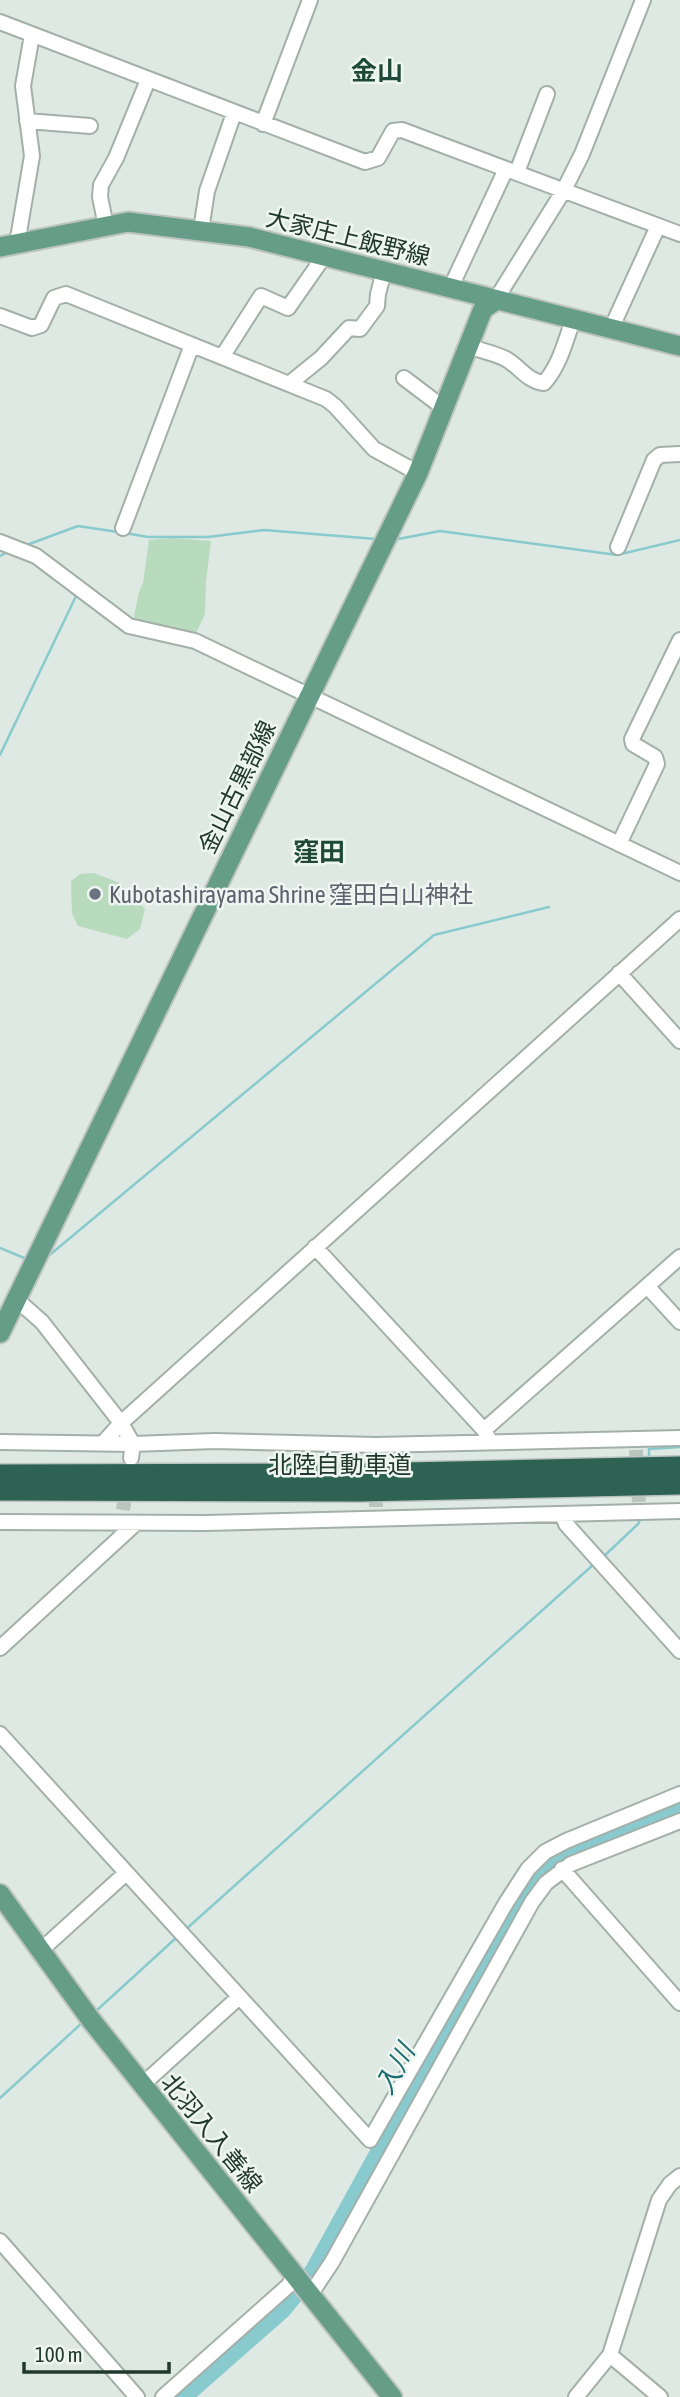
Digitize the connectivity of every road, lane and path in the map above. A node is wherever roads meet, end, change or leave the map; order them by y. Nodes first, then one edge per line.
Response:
1 (310, 0) edge
2 (643, 0) edge
3 (0, 22) edge
4 (32, 35) junction
5 (148, 80) junction
6 (547, 94) dead end
7 (234, 113) junction
8 (27, 121) junction
9 (263, 124) junction
10 (90, 126) dead end
11 (512, 171) junction
12 (564, 190) junction
13 (106, 226) junction
14 (659, 226) junction
15 (201, 230) junction
16 (680, 234) edge
17 (8, 245) edge
18 (325, 255) junction
19 (384, 271) junction
20 (450, 289) junction
21 (495, 301) junction
22 (0, 316) edge
23 (573, 320) junction
24 (611, 329) junction
25 (192, 345) junction
26 (469, 346) junction
27 (680, 346) edge
28 (222, 357) junction
29 (404, 378) dead end
30 (289, 384) junction
31 (445, 409) junction
32 (680, 454) edge
33 (418, 473) junction
34 (123, 528) dead end
35 (0, 542) edge
36 (618, 547) dead end
37 (680, 640) edge
38 (310, 695) junction
39 (619, 844) junction
40 (680, 873) edge
41 (680, 919) edge
42 (619, 974) junction
43 (680, 1041) edge
44 (315, 1247) junction
45 (680, 1257) edge
46 (648, 1286) junction
47 (16, 1299) junction
48 (680, 1322) edge
49 (0, 1333) edge
50 (121, 1423) junction
51 (487, 1436) junction
52 (680, 1438) edge
53 (0, 1442) edge
54 (104, 1442) junction
55 (132, 1451) junction
56 (680, 1467) edge
57 (0, 1475) edge
58 (680, 1484) edge
59 (0, 1490) edge
60 (680, 1511) edge
61 (562, 1514) junction
62 (128, 1518) junction
63 (0, 1522) edge
64 (0, 1648) edge
65 (680, 1651) edge
66 (0, 1734) edge
67 (680, 1794) edge
68 (680, 1821) edge
69 (562, 1869) junction
70 (126, 1873) junction
71 (0, 1894) edge
72 (40, 1951) junction
73 (239, 1998) junction
74 (680, 2003) edge
75 (142, 2085) junction
76 (680, 2176) edge
77 (0, 2241) edge
78 (303, 2286) junction
79 (610, 2355) junction
80 (137, 2397) edge
81 (163, 2397) edge
82 (392, 2397) edge
83 (576, 2397) edge
84 (660, 2397) edge

1 - 9 street
2 - 12 street
3 - 4 street
4 - 5 street
4 - 8 street
5 - 7 street
5 - 13 street
6 - 11 street
7 - 9 street
7 - 15 street
8 - 10 street
8 - 17 street
9 - 11 street
11 - 12 street
11 - 20 street
12 - 14 street
12 - 21 street
13 - 15 main road, 大家庄上飯野線
13 - 17 main road, 大家庄上飯野線
14 - 16 street
14 - 24 street
15 - 18 main road, 大家庄上飯野線
18 - 19 main road, 大家庄上飯野線
18 - 28 street
19 - 20 main road, 大家庄上飯野線
19 - 30 street
20 - 21 main road, 大家庄上飯野線
21 - 23 main road, 大家庄上飯野線
21 - 26 main road, 金山古黒部線
22 - 25 street
23 - 24 main road, 大家庄上飯野線
23 - 26 street
24 - 27 main road, 大家庄上飯野線
25 - 28 street
25 - 34 street
26 - 31 main road, 金山古黒部線
28 - 30 street
29 - 31 street
30 - 33 street
31 - 33 main road, 金山古黒部線
32 - 36 street
33 - 38 main road, 金山古黒部線
35 - 38 street
37 - 39 street
38 - 39 street
38 - 47 main road, 金山古黒部線
39 - 40 street
41 - 42 street
42 - 43 street
42 - 44 street
44 - 50 street
44 - 51 street
45 - 46 street
46 - 48 street
46 - 51 street
47 - 49 main road, 金山古黒部線
47 - 50 street
50 - 54 street
50 - 55 street
51 - 52 street
51 - 55 street
53 - 54 street
54 - 55 street
56 - 57 highway, 北陸自動車道
58 - 59 highway, 北陸自動車道
60 - 61 street
61 - 62 street
61 - 65 street
62 - 63 street
62 - 64 street
66 - 70 street
67 - 73 street
68 - 69 street
69 - 74 street
69 - 78 street
70 - 72 street
70 - 73 street
71 - 72 main road, 北羽入入善線
72 - 75 main road, 北羽入入善線
73 - 75 street
75 - 78 main road, 北羽入入善線
76 - 79 street
77 - 80 street
78 - 81 street
78 - 82 main road, 北羽入入善線
79 - 83 street
79 - 84 street

